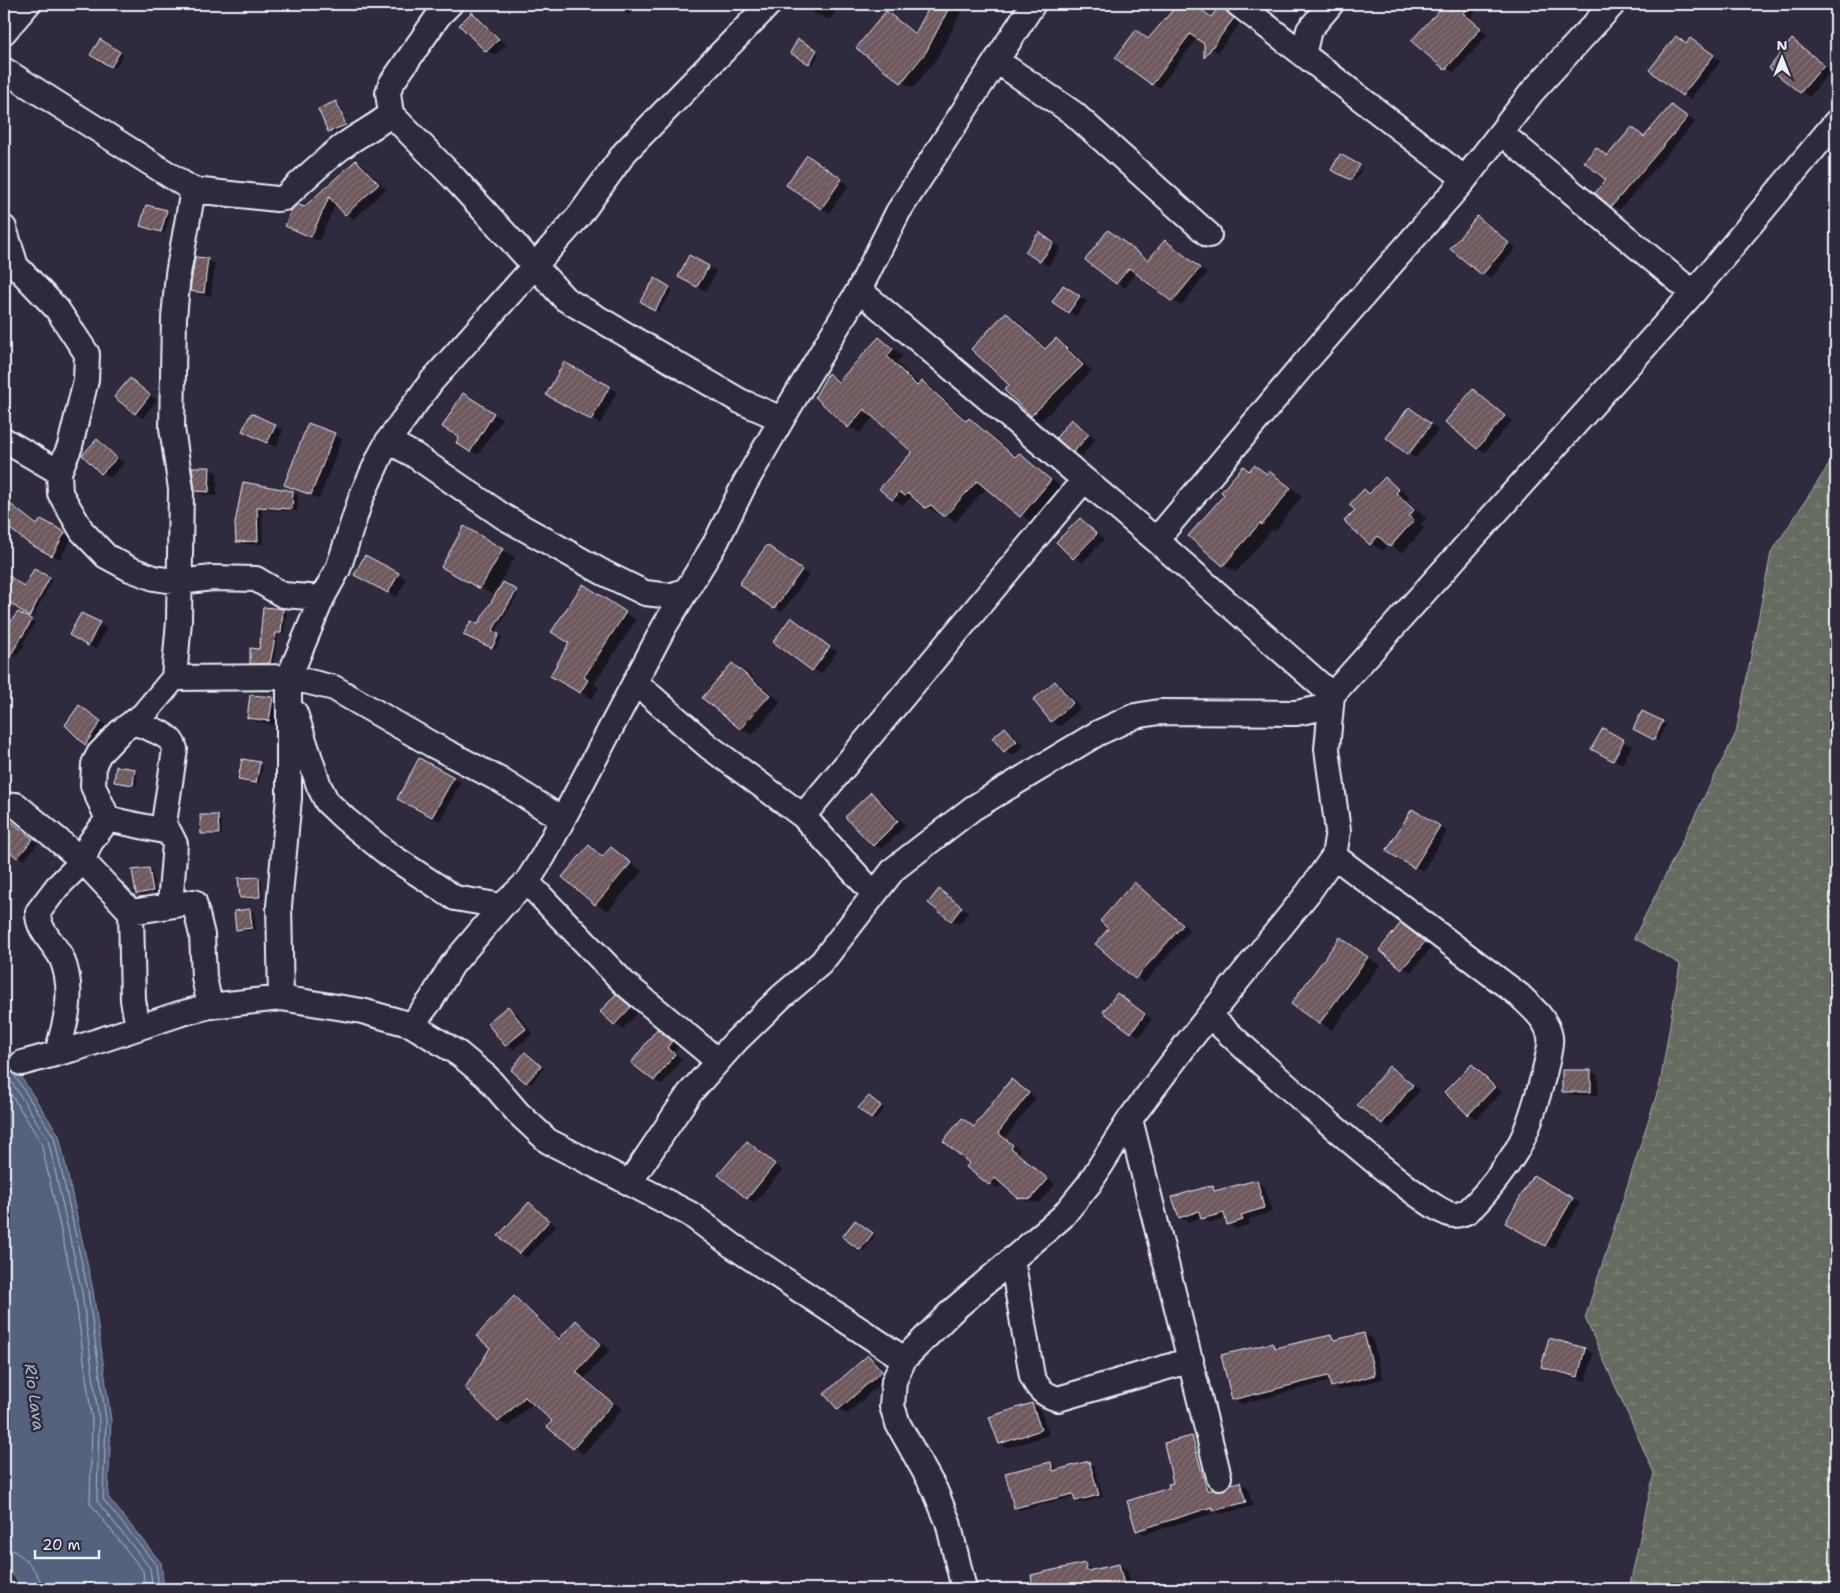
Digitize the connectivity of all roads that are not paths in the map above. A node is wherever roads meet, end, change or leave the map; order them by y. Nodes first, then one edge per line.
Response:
1 (28, 4) edge
2 (449, 4) edge
3 (768, 4) edge
4 (1033, 4) edge
5 (1238, 4) edge
6 (1331, 4) edge
7 (1613, 4) edge
8 (4, 32) edge
9 (1303, 56) junction
10 (997, 61) junction
11 (4, 70) edge
12 (391, 114) junction
13 (1836, 122) edge
14 (1501, 133) junction
15 (1465, 179) junction
16 (192, 190) junction
17 (4, 228) edge
18 (1208, 235) dead end
19 (534, 264) junction
20 (859, 290) junction
21 (1693, 293) junction
22 (782, 419) junction
23 (4, 440) edge
24 (388, 441) junction
25 (59, 472) junction
26 (1084, 480) junction
27 (1156, 540) junction
28 (180, 582) junction
29 (688, 589) junction
30 (322, 598) junction
31 (289, 677) junction
32 (174, 678) junction
33 (636, 683) junction
34 (1332, 701) junction
35 (289, 703) junction
36 (133, 722) junction
37 (16, 805) dead end
38 (803, 816) junction
39 (108, 819) junction
40 (562, 819) junction
41 (163, 830) junction
42 (1334, 856) junction
43 (83, 860) junction
44 (527, 882) junction
45 (874, 894) junction
46 (170, 905) junction
47 (502, 906) junction
48 (131, 912) junction
49 (281, 998) junction
50 (210, 1006) junction
51 (1210, 1016) junction
52 (412, 1025) junction
53 (138, 1026) junction
54 (57, 1053) junction
55 (718, 1061) junction
56 (22, 1063) dead end
57 (1130, 1119) junction
58 (630, 1182) junction
59 (1012, 1259) junction
60 (904, 1359) junction
61 (1191, 1360) junction
62 (1219, 1477) dead end
63 (964, 1589) edge

1 - 8 street
2 - 12 street
3 - 19 street
4 - 10 street
5 - 9 street
6 - 9 street
7 - 14 street
9 - 15 street
10 - 18 street
10 - 20 street
11 - 16 street
12 - 16 street
12 - 19 street
13 - 21 street
14 - 15 street
14 - 21 street
15 - 27 street
16 - 28 street
17 - 25 street
19 - 22 street
19 - 24 street
20 - 22 street
20 - 26 street
21 - 34 street
22 - 29 street
23 - 25 street
24 - 29 street
24 - 30 street
25 - 28 street
26 - 27 street
26 - 38 street
27 - 34 street
28 - 30 street
28 - 32 street
29 - 33 street
30 - 31 street
31 - 32 street
31 - 35 street
31 - 40 street
32 - 36 street
33 - 38 street
33 - 40 street
34 - 42 street
34 - 45 street
35 - 47 street
35 - 49 street
36 - 39 street
36 - 41 street
37 - 43 street
38 - 45 street
39 - 41 street
39 - 43 street
40 - 44 street
41 - 46 street
42 - 51 street
42 - 51 street
43 - 48 street
43 - 54 street
44 - 47 street
44 - 55 street
45 - 55 street
46 - 48 street
46 - 50 street
47 - 52 street
48 - 53 street
49 - 50 street
49 - 52 street
50 - 53 street
51 - 57 street
52 - 58 street
53 - 54 street
54 - 56 street
55 - 58 street
57 - 59 street
57 - 61 street
58 - 60 street
59 - 60 street
59 - 61 street
60 - 63 street
61 - 62 street

